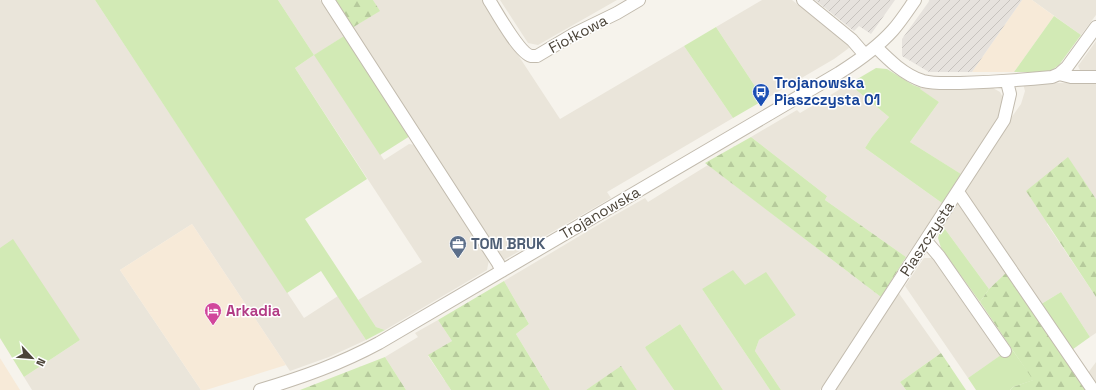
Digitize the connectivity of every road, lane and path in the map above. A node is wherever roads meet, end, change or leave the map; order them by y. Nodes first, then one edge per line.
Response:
1 (328, 0) edge
2 (489, 0) edge
3 (639, 0) edge
4 (803, 0) edge
5 (915, 0) edge
6 (1096, 27) edge
7 (876, 47) junction
8 (866, 55) junction
9 (1058, 74) junction
10 (1096, 77) edge
11 (1007, 82) junction
12 (958, 192) junction
13 (926, 241) junction
14 (502, 271) junction
15 (1005, 351) dead end
16 (260, 390) edge
17 (828, 390) edge
18 (1093, 390) edge

1 - 14 street
2 - 3 street, Fiołkowa
4 - 8 street
5 - 7 street, Trojanowska
6 - 9 street
7 - 8 street, Trojanowska
7 - 11 street
8 - 14 street, Trojanowska
9 - 10 street
9 - 11 street
11 - 12 street, Piaszczysta
12 - 13 street, Piaszczysta
12 - 18 street
13 - 15 street
13 - 17 street, Piaszczysta
14 - 16 street, Trojanowska

